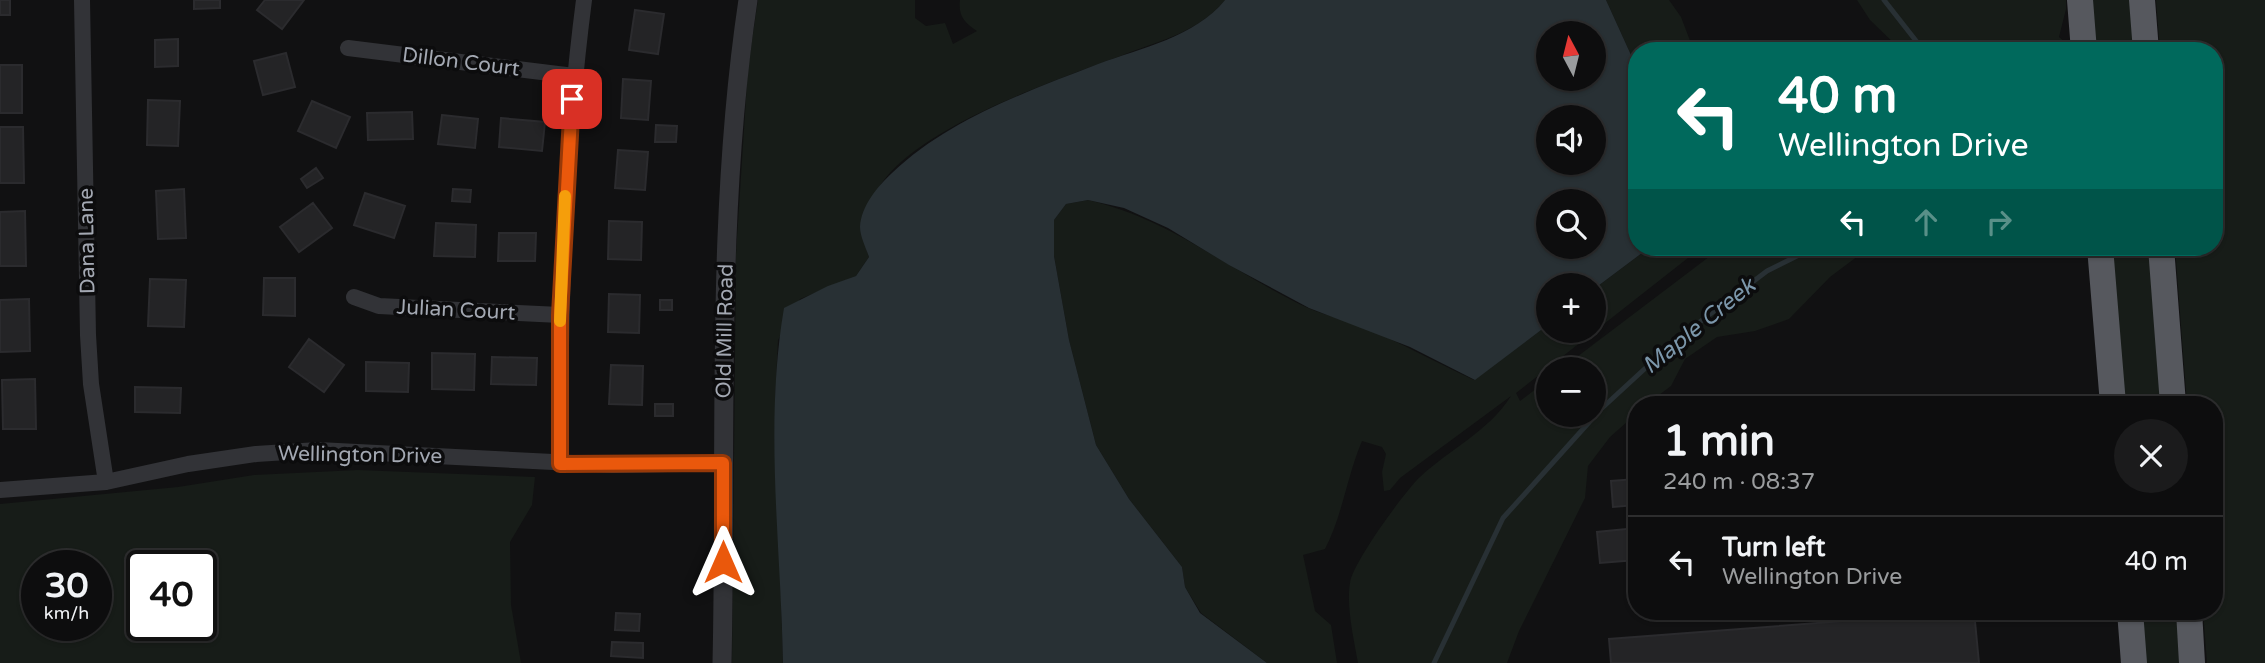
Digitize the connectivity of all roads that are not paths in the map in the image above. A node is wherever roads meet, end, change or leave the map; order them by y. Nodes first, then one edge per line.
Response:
1 (82, 0) edge
2 (584, 0) edge
3 (748, 0) edge
4 (2080, 0) edge
5 (2142, 0) edge
6 (2083, 42) edge
7 (2145, 42) edge
8 (348, 48) dead end
9 (574, 76) junction
10 (2101, 256) edge
11 (2162, 256) edge
12 (354, 297) dead end
13 (560, 315) junction
14 (2112, 396) edge
15 (2172, 396) edge
16 (723, 463) junction
17 (560, 464) junction
18 (106, 482) junction
19 (0, 490) edge
20 (2131, 620) edge
21 (2190, 620) edge
22 (723, 663) edge
23 (2134, 663) edge
24 (2192, 663) edge

1 - 18 street, Dana Lane
2 - 9 street
3 - 16 street, Old Mill Road
4 - 6 highway
5 - 7 highway
8 - 9 street, Dillon Court
9 - 13 street
10 - 14 highway
11 - 15 highway
12 - 13 street, Julian Court
13 - 17 street
16 - 17 street, Wellington Drive
16 - 22 street, Old Mill Road
17 - 18 street, Wellington Drive
18 - 19 street, Wellington Drive
20 - 23 highway
21 - 24 highway

